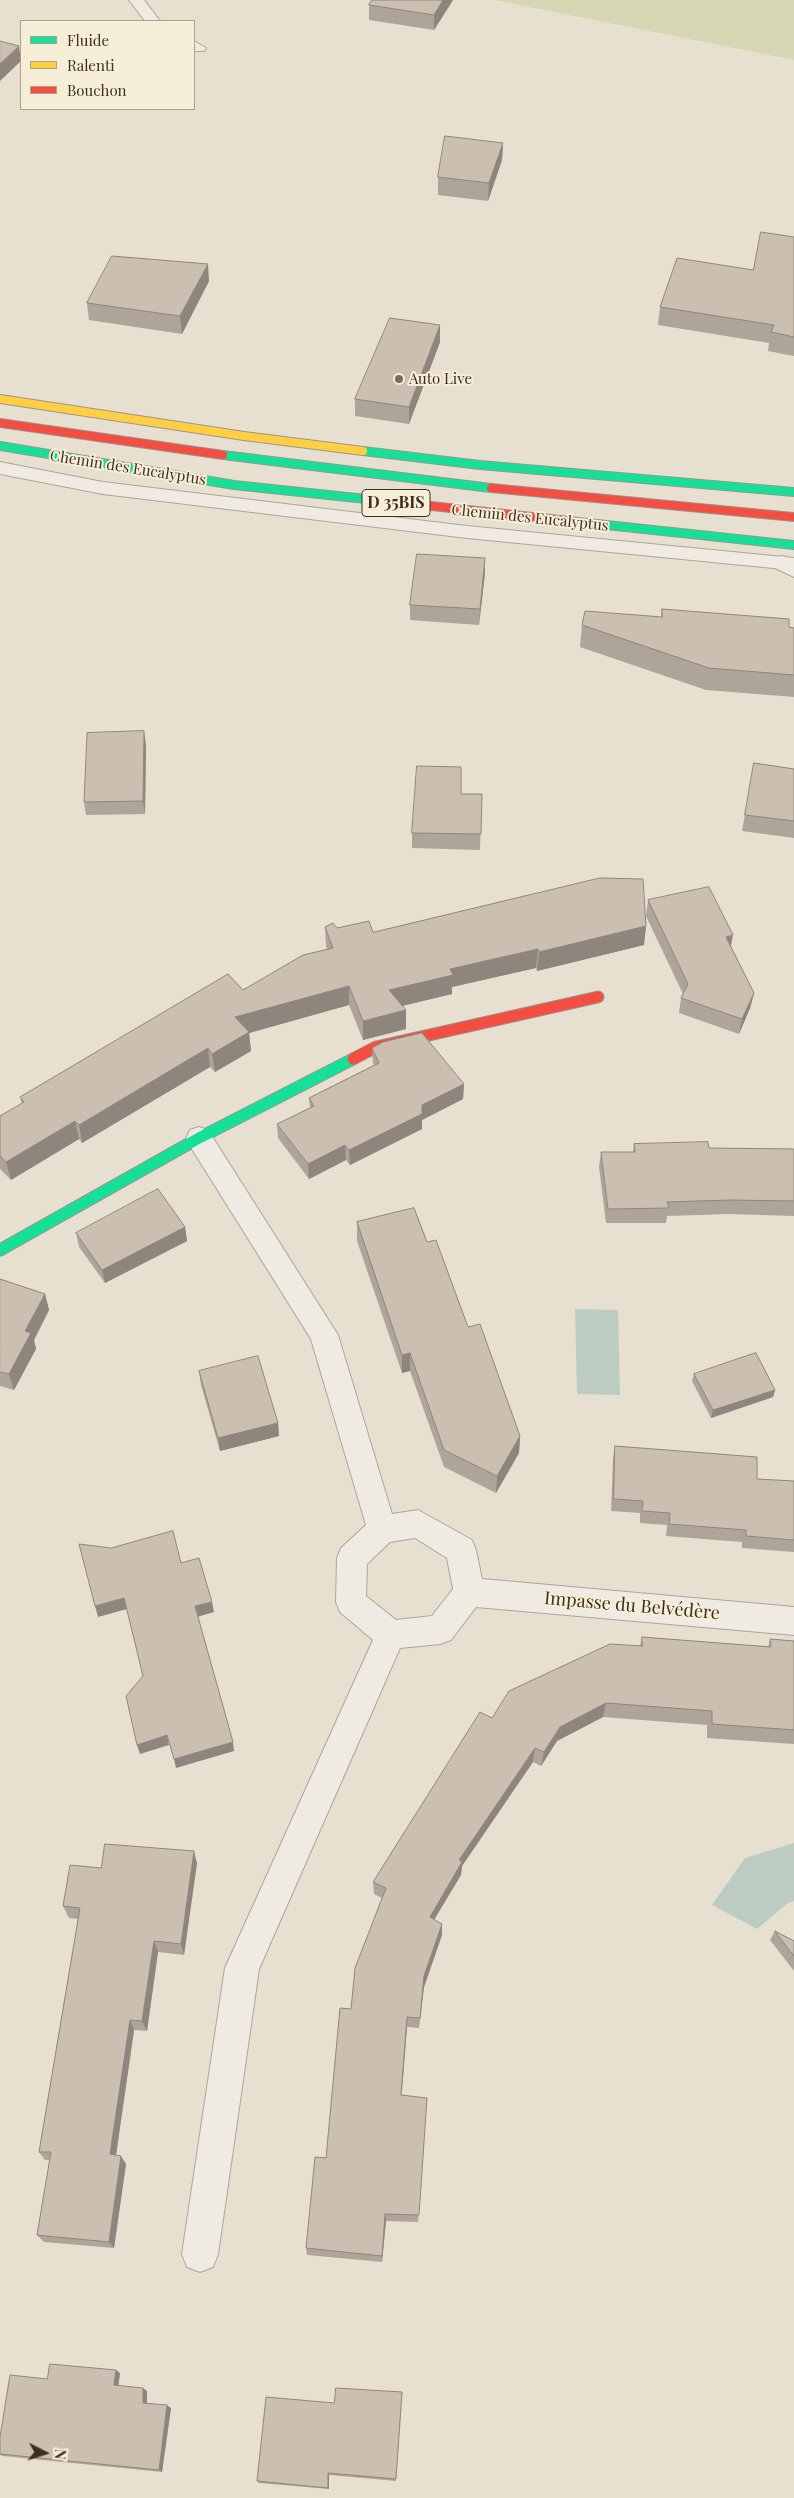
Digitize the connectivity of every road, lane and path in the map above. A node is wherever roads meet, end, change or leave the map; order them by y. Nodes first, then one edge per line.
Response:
1 (136, 0) edge
2 (152, 20) edge
3 (0, 399) edge
4 (0, 423) edge
5 (0, 446) edge
6 (0, 468) edge
7 (794, 492) edge
8 (794, 516) edge
9 (791, 560) edge
10 (598, 997) dead end
11 (199, 1138) junction
12 (0, 1250) edge
13 (382, 1529) junction
14 (469, 1592) junction
15 (794, 1621) edge
16 (391, 1635) junction
17 (200, 2254) dead end

1 - 2 lane
3 - 7 main road
4 - 8 main road, Chemin des Eucalyptus / D 35BIS
5 - 9 main road, Chemin des Eucalyptus / D 35BIS
6 - 9 lane, Chemin des Eucalyptus
10 - 11 main road
11 - 12 main road
11 - 13 street
13 - 14 street
13 - 16 street
14 - 15 street, Impasse du Belvédère
14 - 16 street
16 - 17 street

